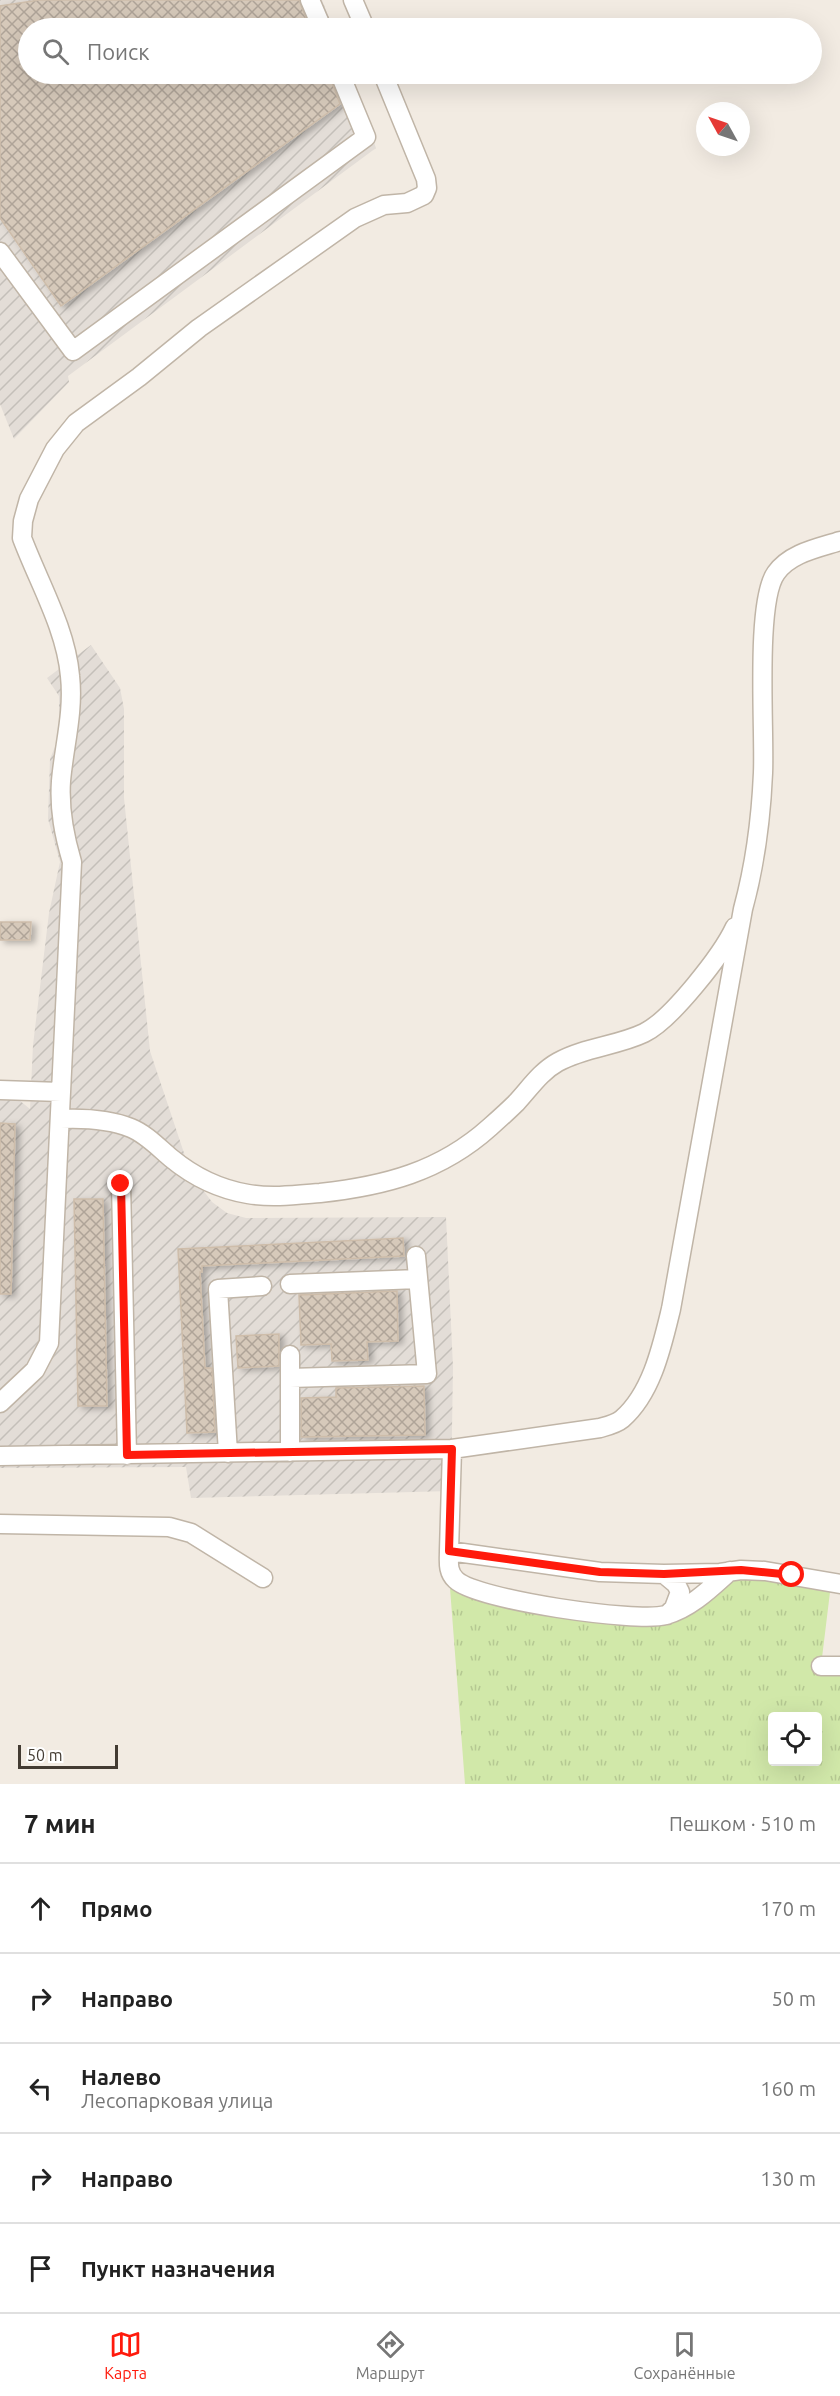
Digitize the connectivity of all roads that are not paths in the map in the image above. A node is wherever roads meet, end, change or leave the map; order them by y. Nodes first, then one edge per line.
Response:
1 (310, 0) edge
2 (353, 0) edge
3 (317, 18) edge
4 (361, 18) edge
5 (344, 84) edge
6 (387, 84) edge
7 (0, 252) edge
8 (840, 541) edge
9 (743, 909) junction
10 (0, 1090) edge
11 (61, 1092) junction
12 (60, 1119) junction
13 (121, 1184) dead end
14 (416, 1256) dead end
15 (418, 1279) junction
16 (290, 1284) dead end
17 (262, 1286) dead end
18 (290, 1355) dead end
19 (290, 1378) junction
20 (0, 1403) edge
21 (452, 1449) junction
22 (290, 1452) junction
23 (228, 1453) junction
24 (127, 1455) junction
25 (0, 1456) edge
26 (0, 1524) edge
27 (449, 1551) junction
28 (730, 1571) junction
29 (664, 1574) junction
30 (263, 1578) dead end
31 (840, 1584) edge
32 (667, 1615) junction
33 (821, 1666) dead end
34 (840, 1666) edge

1 - 3 street
2 - 4 street
5 - 7 street
6 - 11 street
8 - 9 street
9 - 12 street
9 - 21 street
10 - 11 street
11 - 12 street
12 - 20 street
13 - 24 street
14 - 15 street
15 - 16 street
15 - 19 street
17 - 23 street
18 - 19 street
19 - 22 street
21 - 22 street
21 - 27 street
22 - 23 street
23 - 24 street
24 - 25 street
26 - 30 street
27 - 29 street
27 - 32 street
28 - 29 street
28 - 31 street
28 - 32 street
29 - 32 street
33 - 34 street

